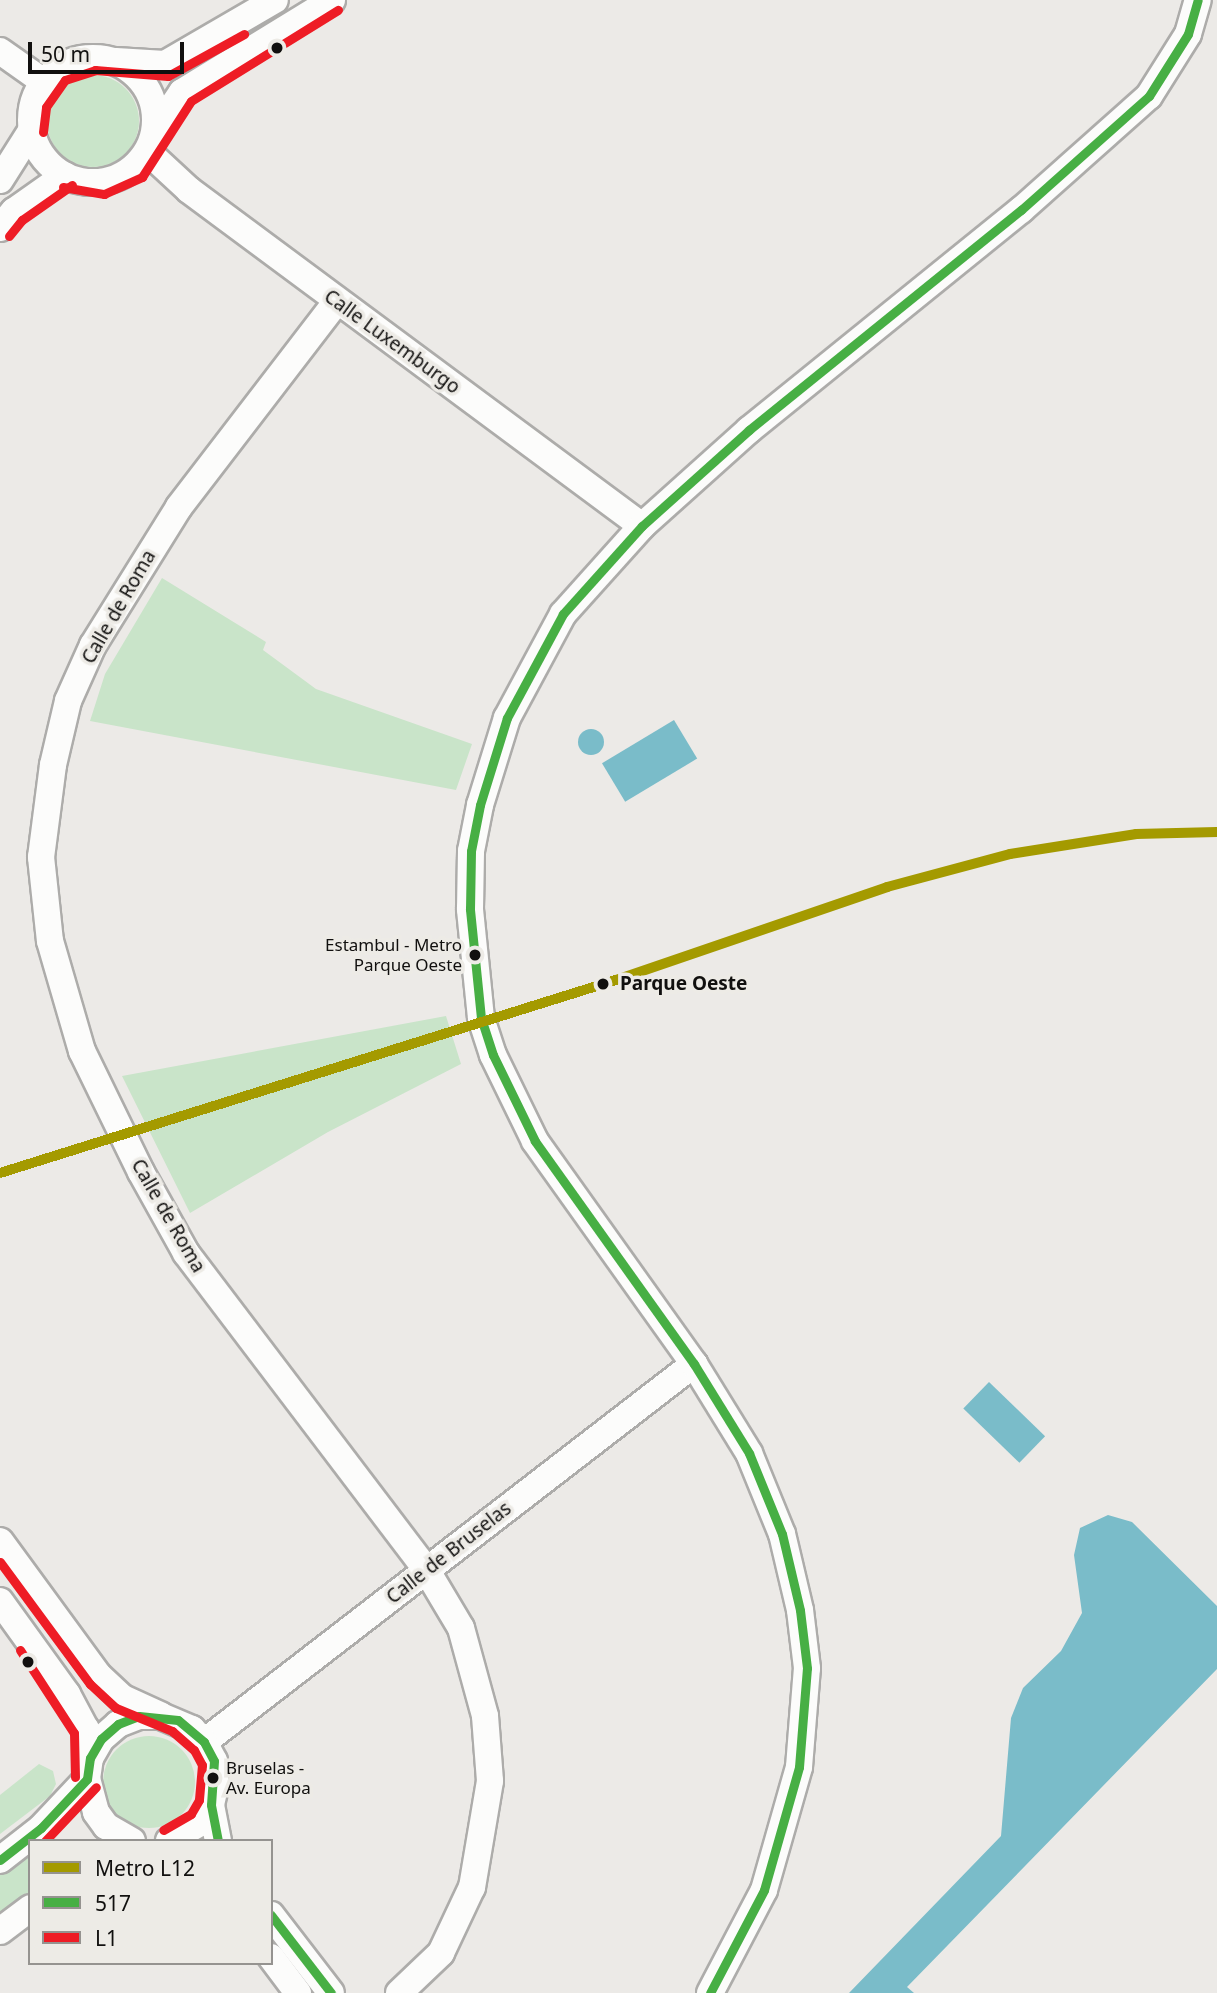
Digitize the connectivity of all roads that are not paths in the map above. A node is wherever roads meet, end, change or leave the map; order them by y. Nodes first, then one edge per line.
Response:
1 (275, 0) edge
2 (332, 0) edge
3 (1198, 0) edge
4 (0, 51) edge
5 (114, 61) junction
6 (44, 82) junction
7 (31, 131) junction
8 (151, 142) junction
9 (65, 175) junction
10 (0, 180) edge
11 (0, 228) edge
12 (337, 301) junction
13 (642, 526) junction
14 (694, 1364) junction
15 (0, 1541) edge
16 (427, 1571) junction
17 (0, 1601) edge
18 (161, 1716) junction
19 (204, 1742) junction
20 (89, 1769) junction
21 (211, 1805) junction
22 (129, 1839) edge
23 (172, 1839) edge
24 (218, 1839) edge
25 (0, 1860) edge
26 (28, 1910) edge
27 (273, 1917) edge
28 (0, 1931) edge
29 (273, 1961) edge
30 (298, 1993) edge
31 (331, 1993) edge
32 (399, 1993) edge
33 (710, 1993) edge

1 - 5 street
2 - 8 street
3 - 13 street
4 - 6 street
5 - 6 street
5 - 8 street
6 - 7 street
7 - 9 street
7 - 10 street
8 - 9 street
8 - 12 street, Calle Luxemburgo
9 - 11 street
12 - 13 street, Calle Luxemburgo
12 - 16 street, Calle de Roma
13 - 14 street
14 - 16 street, Calle de Bruselas
14 - 33 street
15 - 18 street
16 - 19 street, Calle de Bruselas
16 - 32 street, Calle de Roma
17 - 20 street
18 - 19 street
18 - 20 street
19 - 21 street
20 - 22 street
20 - 25 street
21 - 23 street
21 - 24 street
26 - 28 street
27 - 31 street
29 - 30 street

